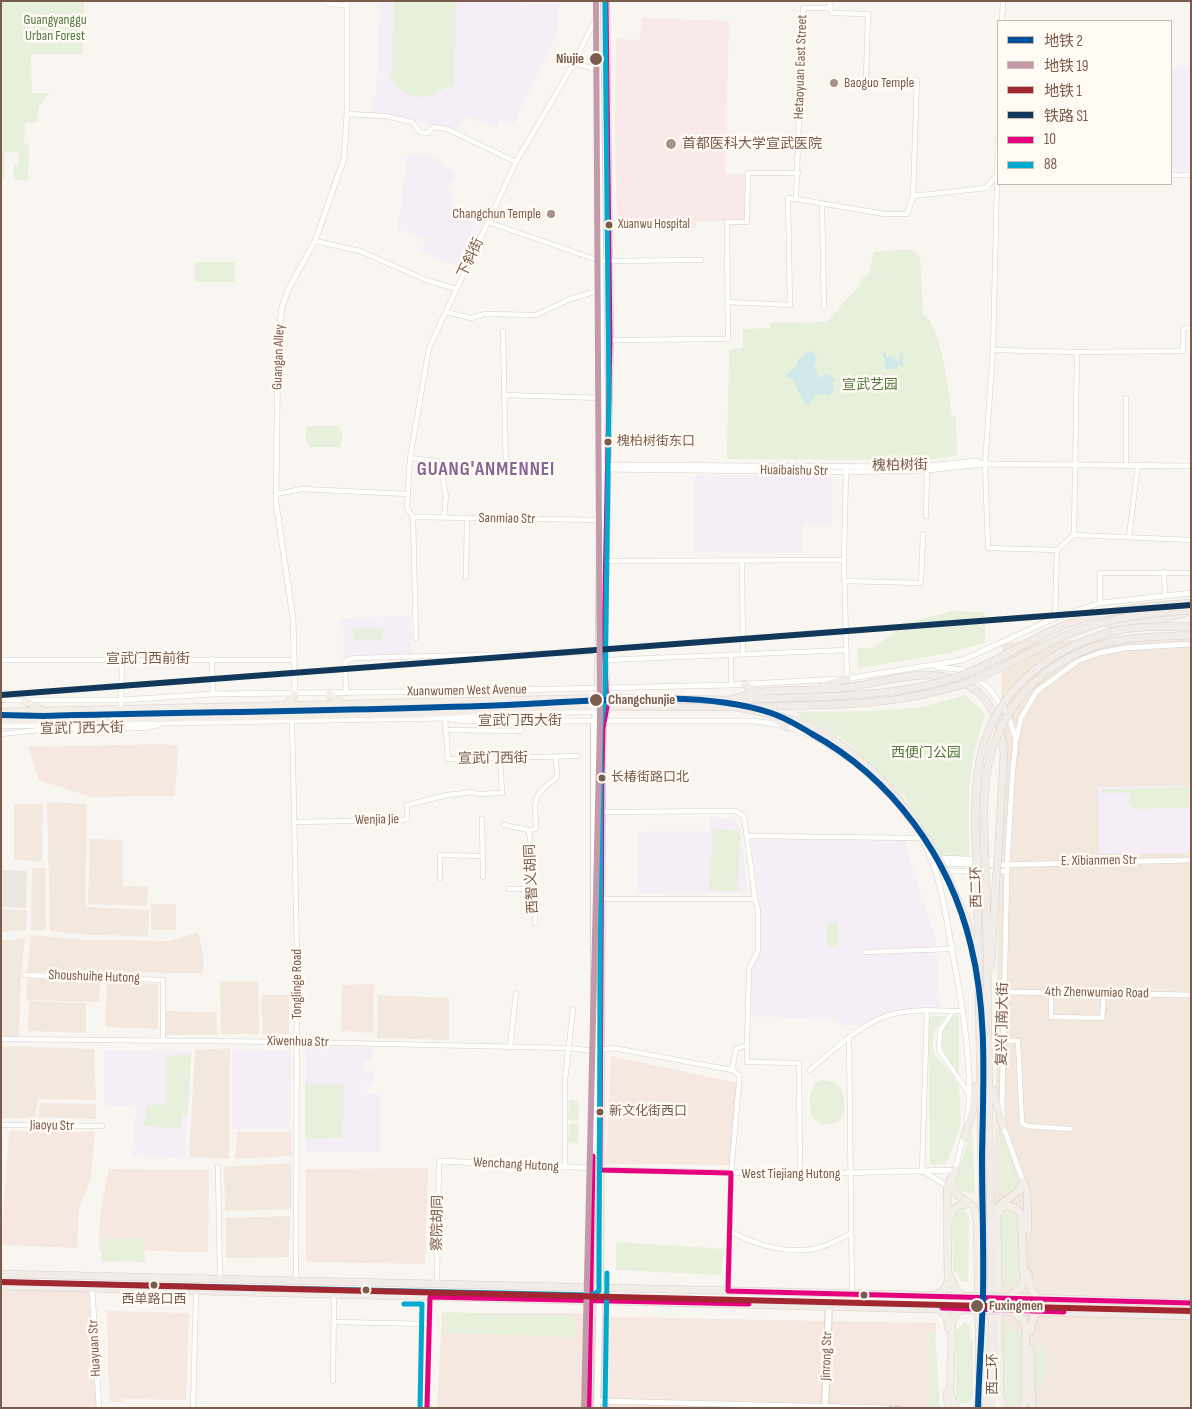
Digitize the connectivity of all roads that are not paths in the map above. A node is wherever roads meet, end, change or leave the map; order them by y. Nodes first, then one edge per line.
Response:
1 (327, 1) edge
2 (597, 1) edge
3 (606, 1) edge
4 (829, 1) edge
5 (1002, 1) edge
6 (347, 3) edge
7 (829, 8) junction
8 (597, 16) junction
9 (1002, 20) edge
10 (574, 63) junction
11 (598, 70) junction
12 (347, 114) junction
13 (516, 162) junction
14 (798, 173) junction
15 (1172, 174) edge
16 (1191, 175) edge
17 (997, 176) edge
18 (998, 185) edge
19 (913, 196) junction
20 (796, 199) junction
21 (822, 203) junction
22 (488, 222) junction
23 (315, 241) junction
24 (701, 260) dead end
25 (600, 261) junction
26 (608, 262) junction
27 (456, 289) junction
28 (602, 290) junction
29 (729, 302) junction
30 (824, 307) dead end
31 (446, 312) junction
32 (1191, 328) edge
33 (503, 331) dead end
34 (610, 340) junction
35 (993, 350) junction
36 (1077, 352) junction
37 (504, 395) junction
38 (602, 398) junction
39 (1126, 398) dead end
40 (410, 458) junction
41 (985, 464) junction
42 (1074, 465) junction
43 (1138, 465) junction
44 (1126, 466) junction
45 (1191, 466) edge
46 (605, 467) junction
47 (846, 469) junction
48 (927, 470) junction
49 (506, 473) dead end
50 (276, 494) junction
51 (408, 494) junction
52 (926, 516) dead end
53 (413, 517) junction
54 (444, 517) junction
55 (467, 518) junction
56 (600, 520) junction
57 (923, 534) dead end
58 (1074, 535) junction
59 (1129, 536) junction
60 (1191, 540) edge
61 (1057, 550) junction
62 (844, 560) junction
63 (607, 561) junction
64 (742, 562) junction
65 (1164, 572) junction
66 (1188, 573) dead end
67 (466, 577) dead end
68 (845, 581) junction
69 (1191, 593) edge
70 (1165, 595) junction
71 (1100, 603) junction
72 (1191, 603) edge
73 (1191, 611) edge
74 (1055, 618) junction
75 (1191, 626) edge
76 (1191, 635) edge
77 (416, 638) dead end
78 (1191, 644) edge
79 (847, 650) junction
80 (598, 652) junction
81 (743, 653) junction
82 (731, 654) junction
83 (975, 655) junction
84 (212, 659) junction
85 (1, 660) edge
86 (122, 660) junction
87 (295, 660) junction
88 (606, 660) junction
89 (931, 666) junction
90 (973, 676) junction
91 (848, 679) junction
92 (744, 684) junction
93 (731, 685) junction
94 (606, 686) junction
95 (598, 687) junction
96 (810, 690) junction
97 (758, 692) junction
98 (346, 693) junction
99 (214, 694) junction
100 (295, 694) junction
101 (329, 694) junction
102 (598, 698) junction
103 (607, 698) junction
104 (1, 700) edge
105 (122, 700) junction
106 (729, 700) junction
107 (25, 701) junction
108 (342, 703) junction
109 (286, 705) junction
110 (607, 707) junction
111 (734, 707) junction
112 (42, 710) junction
113 (121, 710) junction
114 (597, 710) junction
115 (523, 711) junction
116 (1, 712) edge
117 (765, 713) junction
118 (425, 714) junction
119 (444, 718) junction
120 (292, 719) junction
121 (596, 720) junction
122 (606, 720) junction
123 (1, 721) edge
124 (163, 721) junction
125 (522, 721) junction
126 (1, 726) edge
127 (786, 727) junction
128 (445, 730) junction
129 (1, 734) edge
130 (1016, 740) junction
131 (578, 756) dead end
132 (556, 757) junction
133 (500, 759) junction
134 (602, 812) junction
135 (482, 819) dead end
136 (295, 822) junction
137 (504, 825) dead end
138 (529, 830) junction
139 (747, 836) junction
140 (920, 838) junction
141 (482, 856) junction
142 (1191, 860) edge
143 (931, 861) junction
144 (1007, 863) junction
145 (936, 871) junction
146 (1006, 871) junction
147 (484, 877) dead end
148 (440, 878) dead end
149 (509, 889) dead end
150 (535, 889) junction
151 (601, 899) junction
152 (755, 899) junction
153 (535, 923) dead end
154 (951, 949) junction
155 (865, 952) dead end
156 (25, 975) dead end
157 (978, 981) junction
158 (988, 992) junction
159 (1004, 992) junction
160 (1051, 992) junction
161 (516, 993) dead end
162 (1104, 994) junction
163 (1191, 995) edge
164 (573, 1009) dead end
165 (927, 1011) junction
166 (953, 1011) junction
167 (964, 1011) junction
168 (849, 1037) junction
169 (1, 1039) edge
170 (163, 1041) junction
171 (1003, 1041) junction
172 (297, 1042) junction
173 (747, 1045) junction
174 (510, 1047) junction
175 (568, 1048) junction
176 (602, 1050) junction
177 (594, 1051) junction
178 (980, 1066) junction
179 (732, 1070) junction
180 (810, 1070) dead end
181 (989, 1070) junction
182 (968, 1092) junction
183 (1, 1125) edge
184 (102, 1126) dead end
185 (1003, 1126) junction
186 (1070, 1129) dead end
187 (964, 1138) junction
188 (440, 1161) joint
189 (218, 1167) dead end
190 (565, 1168) junction
191 (597, 1169) junction
192 (922, 1172) junction
193 (954, 1173) junction
194 (732, 1174) junction
195 (800, 1174) junction
196 (851, 1174) junction
197 (1023, 1181) junction
198 (947, 1186) junction
199 (972, 1205) junction
200 (984, 1218) junction
201 (992, 1230) junction
202 (730, 1231) junction
203 (850, 1234) junction
204 (1, 1274) edge
205 (220, 1280) junction
206 (296, 1281) junction
207 (437, 1284) junction
208 (1, 1286) edge
209 (92, 1288) junction
210 (592, 1288) junction
211 (600, 1289) junction
212 (196, 1291) junction
213 (728, 1291) junction
214 (852, 1294) junction
215 (334, 1295) junction
216 (936, 1295) junction
217 (963, 1296) junction
218 (430, 1297) junction
219 (1006, 1297) junction
220 (1037, 1298) junction
221 (591, 1302) junction
222 (600, 1302) junction
223 (1191, 1303) edge
224 (827, 1305) junction
225 (937, 1308) junction
226 (967, 1310) junction
227 (1012, 1311) junction
228 (1041, 1311) junction
229 (1191, 1316) edge
230 (334, 1322) junction
231 (429, 1324) junction
232 (333, 1381) dead end
233 (990, 1396) junction
234 (598, 1404) edge
235 (824, 1407) edge
236 (1001, 1407) edge
237 (99, 1408) edge
238 (193, 1408) edge
239 (427, 1408) edge
240 (589, 1408) edge
241 (887, 1408) edge
242 (948, 1408) edge
243 (956, 1408) edge
244 (977, 1408) edge
245 (985, 1408) edge
246 (993, 1408) edge
247 (1022, 1408) edge
248 (1032, 1408) edge

1 - 6 street
2 - 8 main road
3 - 26 main road
4 - 7 street
5 - 9 street
6 - 12 street, Guangan Alley
7 - 14 street, Hetaoyuan East Street
7 - 19 street
8 - 10 street, 下斜街
8 - 11 main road
10 - 11 street
10 - 13 street, 下斜街
11 - 25 main road
12 - 13 street
12 - 23 street, Guangan Alley
13 - 22 street, 下斜街
14 - 20 street, Hetaoyuan East Street
14 - 29 street
15 - 16 street
17 - 19 street
18 - 35 street
19 - 21 street
20 - 21 street
20 - 29 street
21 - 30 street
22 - 25 street
22 - 27 street, 下斜街
23 - 27 street
23 - 50 street, Guangan Alley
24 - 26 street
25 - 26 street
25 - 28 main road
26 - 34 main road
27 - 31 street, 下斜街
28 - 31 street
28 - 38 main road
29 - 34 street
31 - 40 street, 下斜街
32 - 36 street
33 - 37 street
34 - 46 main road
35 - 36 street
35 - 41 street
36 - 42 street
37 - 38 street
37 - 49 street
38 - 46 main road
39 - 44 street
40 - 51 street, 下斜街
40 - 54 street
41 - 42 street, 槐柏树街
41 - 47 street, 槐柏树街
41 - 48 street, Huaibaishu Str
41 - 61 street
42 - 44 street, 槐柏树街
42 - 58 street
43 - 44 street, 槐柏树街
43 - 45 street, 槐柏树街
43 - 59 street
46 - 47 street, Huaibaishu Str
46 - 56 main road
46 - 63 main road
47 - 48 street, Huaibaishu Str
47 - 62 street
48 - 52 street
50 - 51 street
50 - 87 street, Guangan Alley
51 - 53 street, 下斜街
53 - 54 street, Sanmiao Str
53 - 77 street, 下斜街
54 - 55 street, Sanmiao Str
55 - 56 street, Sanmiao Str
55 - 67 street
56 - 80 main road
57 - 68 street
58 - 59 street
58 - 61 street
59 - 60 street
61 - 74 street
62 - 64 street
62 - 68 street
63 - 64 street
63 - 88 main road
64 - 81 street
65 - 66 street
65 - 70 street
65 - 71 street
68 - 79 street
69 - 70 street, Xuanwumen West Avenue
70 - 71 street, Xuanwumen West Avenue
71 - 74 street, Xuanwumen West Avenue
72 - 106 highway, bridge
73 - 111 highway, bridge
74 - 83 street, Xuanwumen West Avenue
75 - 157 highway, 西二环, bridge
76 - 158 highway, 西二环, bridge
78 - 130 street, Xuanwumen West Avenue
79 - 81 street
79 - 91 street
80 - 95 main road
80 - 98 street
81 - 82 street
82 - 88 street
82 - 93 street
83 - 89 street, Xuanwumen West Avenue
83 - 90 street
84 - 86 street, 宣武门西前街
84 - 87 street, 宣武门西前街
84 - 99 street
85 - 86 street, 宣武门西前街
86 - 105 street
87 - 100 street, Guangan Alley
88 - 94 main road
89 - 90 street, Xuanwumen West Avenue
89 - 91 street, Xuanwumen West Avenue
90 - 130 street, Xuanwumen West Avenue
91 - 92 street, Xuanwumen West Avenue
91 - 96 highway
92 - 93 street, Xuanwumen West Avenue
92 - 97 highway
93 - 94 street, Xuanwumen West Avenue
94 - 95 street, Xuanwumen West Avenue
94 - 103 main road
95 - 98 street, Xuanwumen West Avenue
95 - 102 main road
96 - 97 highway
96 - 158 highway, bridge
97 - 106 highway
98 - 101 street, Xuanwumen West Avenue
99 - 100 street, Xuanwumen West Avenue
99 - 105 street, Xuanwumen West Avenue
100 - 101 street, Xuanwumen West Avenue
100 - 109 main road
101 - 108 main road
102 - 103 main road, Xuanwumen West Avenue
102 - 108 main road, Xuanwumen West Avenue
102 - 114 main road
103 - 106 highway
103 - 110 main road
104 - 107 street, Xuanwumen West Avenue
105 - 107 street, Xuanwumen West Avenue
105 - 113 street
107 - 112 main road
108 - 109 main road, Xuanwumen West Avenue
109 - 113 main road, Xuanwumen West Avenue
110 - 111 highway
110 - 114 main road, Xuanwumen West Avenue
110 - 122 main road
111 - 117 highway
112 - 113 main road, Xuanwumen West Avenue
112 - 116 main road, Xuanwumen West Avenue
114 - 115 main road, Xuanwumen West Avenue
114 - 121 main road
115 - 118 main road, Xuanwumen West Avenue
115 - 119 street, 宣武门西大街
115 - 125 main road
117 - 127 highway
117 - 157 highway, bridge
118 - 119 main road
118 - 120 main road, Xuanwumen West Avenue
119 - 120 street, 宣武门西大街
119 - 125 street, 宣武门西大街
119 - 128 street, 宣武门西街
120 - 124 main road, Xuanwumen West Avenue
120 - 136 street, Tonglinge Road
121 - 122 street, 宣武门西大街
121 - 125 street, 宣武门西大街
121 - 177 main road
122 - 127 street
122 - 134 main road
123 - 124 main road, Xuanwumen West Avenue
124 - 126 street, 宣武门西大街
124 - 129 street, 宣武门西大街
125 - 128 street
127 - 140 street
128 - 133 street, 宣武门西街
130 - 144 street, Xuanwumen West Avenue
131 - 132 street, 宣武门西街
132 - 133 street, 宣武门西街
132 - 138 street
133 - 136 street, Wenjia Jie
134 - 139 street
134 - 151 main road
135 - 141 street
136 - 172 street, Tonglinge Road
137 - 138 street, 西智义胡同
138 - 150 street, 西智义胡同
139 - 140 street
139 - 152 street
140 - 143 street
141 - 147 street
141 - 148 street
142 - 144 street, E. Xibianmen Str
143 - 144 street, E. Xibianmen Str
143 - 145 street
144 - 146 street, 复兴门南大街
145 - 146 street
145 - 154 street
146 - 159 street, 复兴门南大街
149 - 150 street
150 - 153 street, 西智义胡同
151 - 152 street
151 - 176 main road
152 - 173 street
154 - 155 street
154 - 167 street
156 - 170 street, Shoushuihe Hutong
157 - 178 highway, 西二环
158 - 181 highway, 西二环
159 - 160 street, 4th Zhenwumiao Road
159 - 171 street, 复兴门南大街
160 - 162 street, 4th Zhenwumiao Road
160 - 162 street
161 - 174 street
162 - 163 street, 4th Zhenwumiao Road
164 - 175 street
165 - 166 street
165 - 168 street
165 - 192 street
166 - 167 street
166 - 182 street
167 - 182 street
168 - 180 street
168 - 196 street
169 - 170 street, Xiwenhua Str
170 - 172 street, Xiwenhua Str
171 - 185 street, 复兴门南大街
171 - 186 street
172 - 174 street, Xiwenhua Str
172 - 206 street, Tonglinge Road
173 - 179 street
173 - 195 street
174 - 175 street, Xiwenhua Str
175 - 177 street, Xiwenhua Str
175 - 190 street
176 - 177 street, Xiwenhua Str
176 - 179 street, Xiwenhua Str
176 - 191 main road
177 - 191 main road
178 - 187 highway
178 - 200 highway, 西二环
179 - 194 street
181 - 185 highway
181 - 201 highway, 西二环
182 - 187 street
183 - 184 street, Jiaoyu Str
185 - 197 street, 复兴门南大街
187 - 193 street
188 - 190 street, Wenchang Hutong
188 - 207 street, 察院胡同
189 - 205 street
190 - 191 street, Wenchang Hutong
191 - 194 street, West Tiejiang Hutong
191 - 210 main road
191 - 211 main road
192 - 193 street, West Tiejiang Hutong
192 - 196 street, West Tiejiang Hutong
192 - 198 street
193 - 198 main road
193 - 199 main road
194 - 195 street, West Tiejiang Hutong
194 - 202 street
195 - 196 street, West Tiejiang Hutong
196 - 203 street
197 - 201 main road
197 - 220 main road
198 - 216 main road
199 - 200 main road
199 - 217 main road
199 - 244 main road
200 - 233 highway, 西二环
201 - 233 highway, 西二环
202 - 203 street
202 - 213 street
203 - 214 street
204 - 205 highway
205 - 206 highway
206 - 207 highway
207 - 210 highway
208 - 209 highway
209 - 212 highway
209 - 237 street, Huayuan Str
210 - 211 highway
210 - 221 main road
211 - 213 highway
211 - 222 main road
212 - 215 highway
212 - 238 street
213 - 214 highway
214 - 216 highway
215 - 218 highway
215 - 230 street
216 - 217 highway
217 - 219 highway, bridge
218 - 221 highway
218 - 231 street
219 - 220 highway
219 - 236 main road
220 - 223 highway
221 - 222 highway
221 - 240 main road
222 - 224 highway
222 - 234 main road
224 - 225 highway
224 - 235 main road
225 - 226 highway
225 - 242 main road
226 - 227 highway, bridge
226 - 243 main road
227 - 228 highway
227 - 247 main road
228 - 229 highway
228 - 248 main road
230 - 231 street
230 - 232 street
231 - 239 street
233 - 236 street
233 - 245 highway, 西二环
233 - 246 highway, 西二环
234 - 235 street
235 - 241 street

